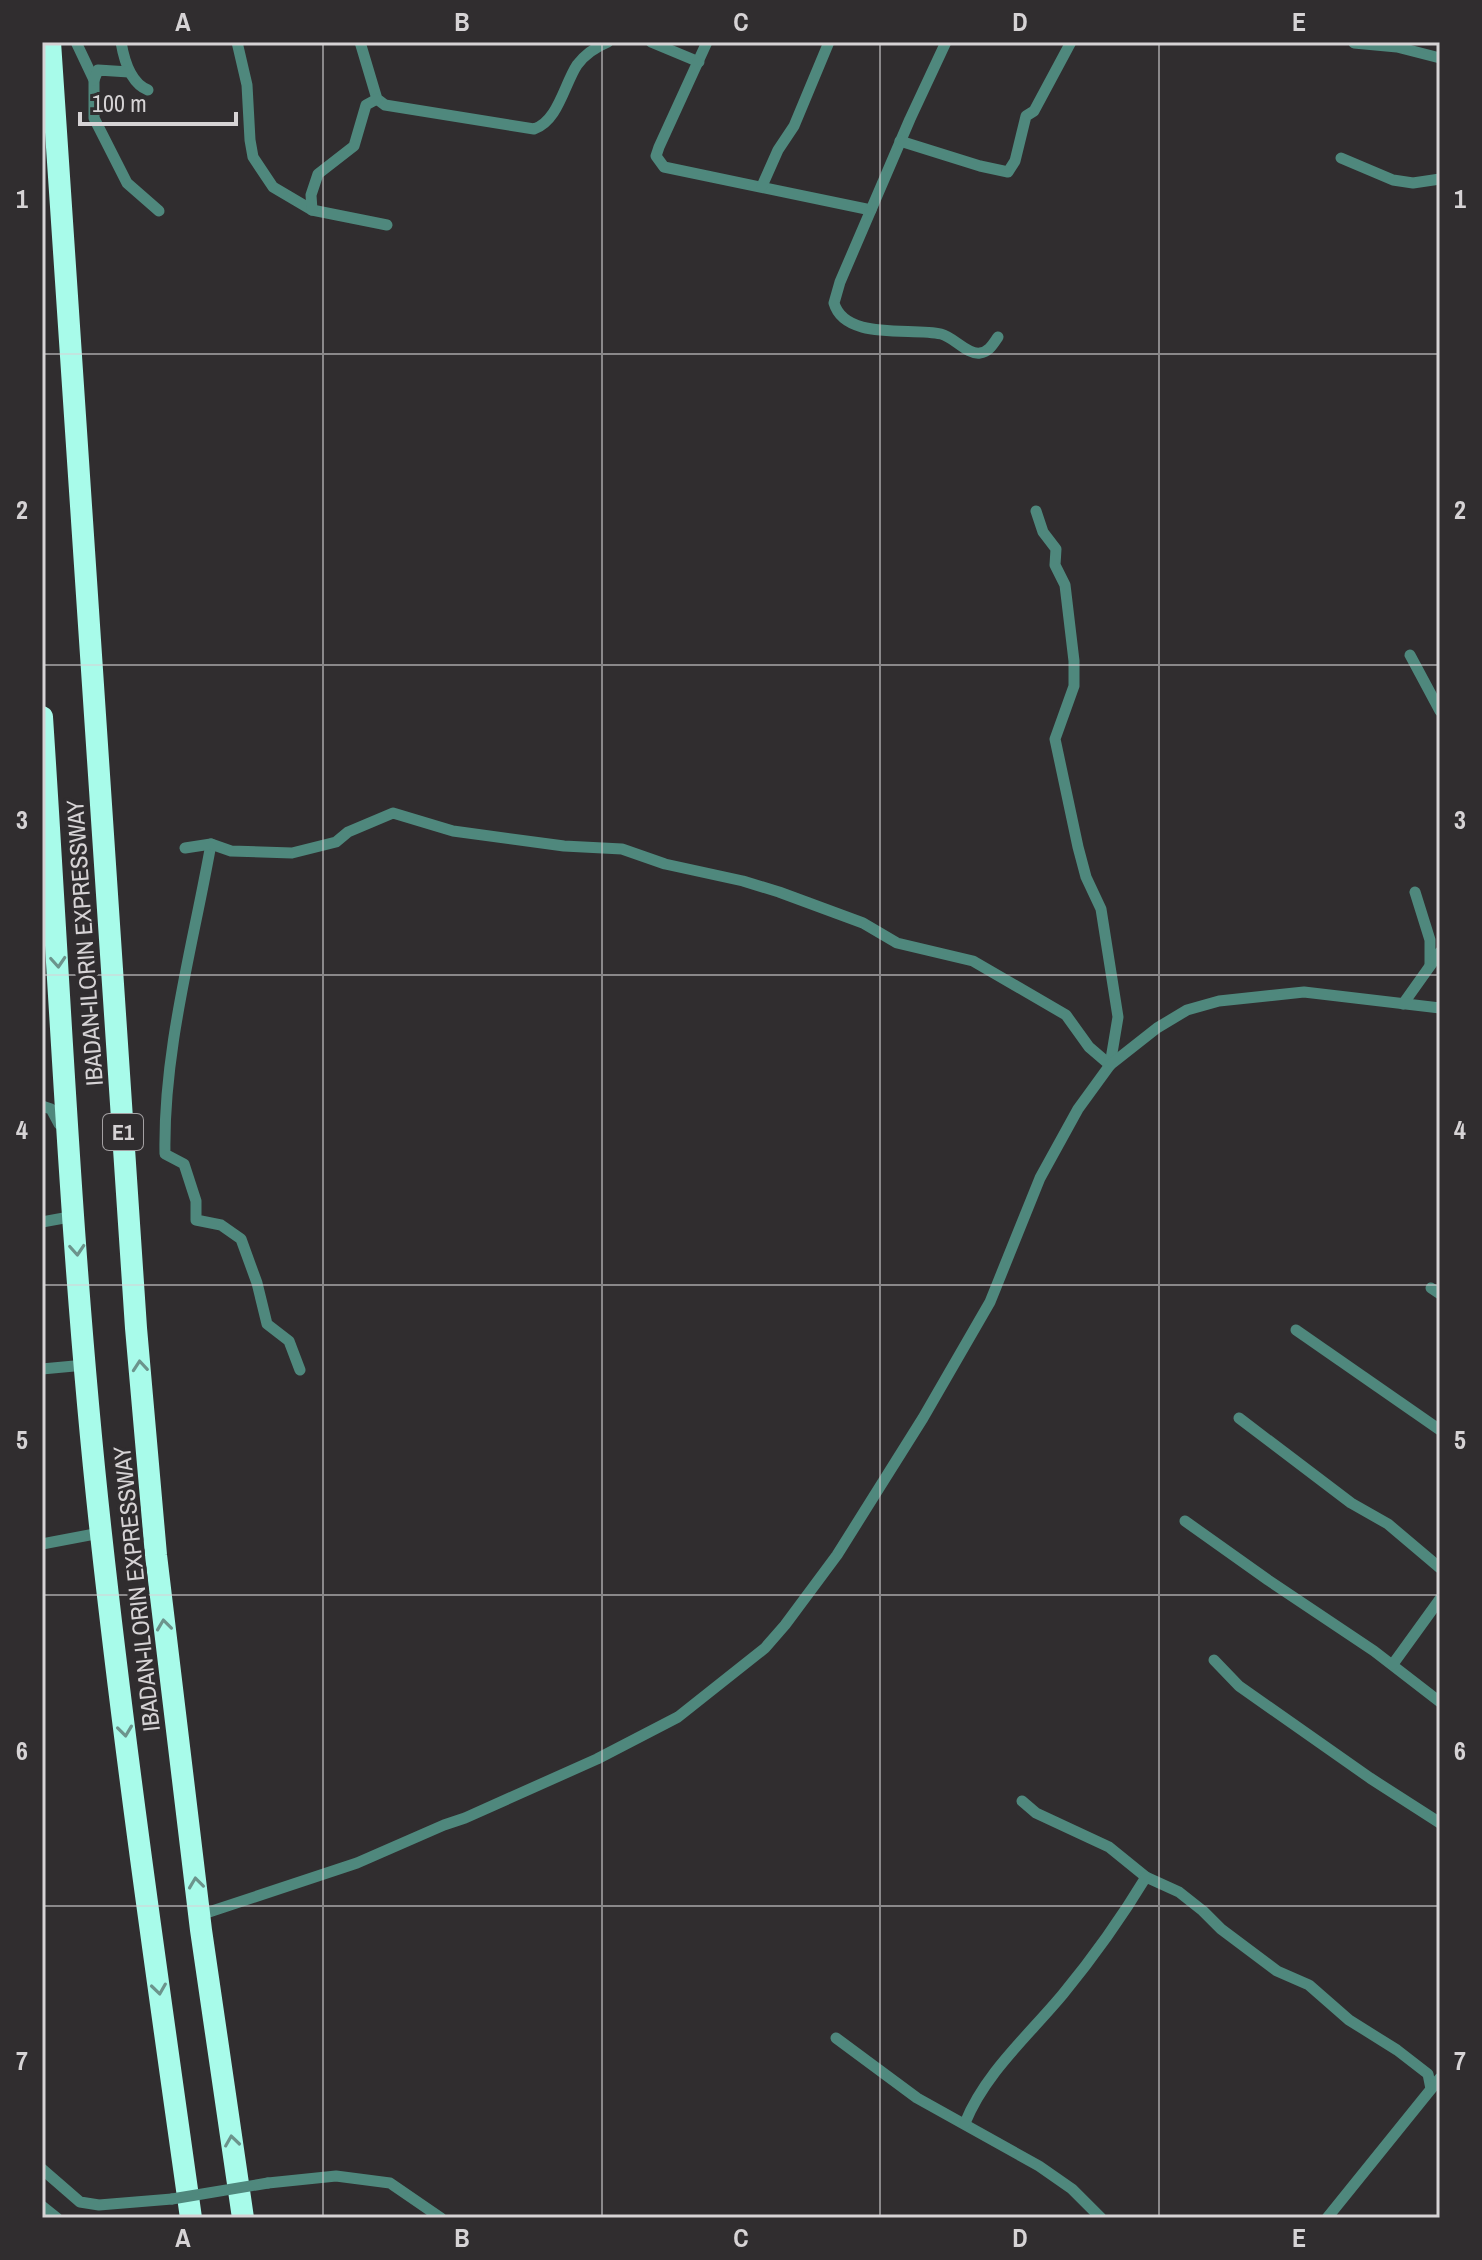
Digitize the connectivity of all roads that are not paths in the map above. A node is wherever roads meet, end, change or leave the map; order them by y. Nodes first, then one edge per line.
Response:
1 (50, 42) edge
2 (121, 42) edge
3 (237, 42) edge
4 (360, 42) edge
5 (608, 42) edge
6 (651, 42) edge
7 (707, 42) edge
8 (829, 42) edge
9 (946, 42) edge
10 (1071, 42) edge
11 (1354, 43) edge
12 (1399, 44) edge
13 (82, 46) edge
14 (1440, 58) edge
15 (699, 62) junction
16 (129, 72) junction
17 (94, 80) junction
18 (148, 90) dead end
19 (377, 99) junction
20 (900, 141) junction
21 (1341, 158) dead end
22 (1440, 179) edge
23 (762, 186) junction
24 (312, 210) junction
25 (871, 210) junction
26 (159, 211) dead end
27 (387, 225) dead end
28 (998, 337) dead end
29 (1036, 511) dead end
30 (1410, 655) dead end
31 (1440, 711) edge
32 (42, 717) edge
33 (211, 844) junction
34 (185, 848) dead end
35 (1415, 892) dead end
36 (1440, 952) edge
37 (1430, 964) junction
38 (1403, 1004) junction
39 (1440, 1008) edge
40 (1110, 1065) junction
41 (42, 1106) edge
42 (69, 1124) junction
43 (75, 1216) junction
44 (42, 1222) edge
45 (1296, 1330) dead end
46 (85, 1365) junction
47 (42, 1369) edge
48 (300, 1370) dead end
49 (1239, 1418) dead end
50 (1440, 1430) edge
51 (1185, 1521) dead end
52 (100, 1533) junction
53 (42, 1544) edge
54 (1440, 1568) edge
55 (1440, 1599) edge
56 (1214, 1660) dead end
57 (1393, 1664) junction
58 (1440, 1702) edge
59 (1022, 1801) dead end
60 (1440, 1823) edge
61 (1146, 1877) junction
62 (200, 1915) junction
63 (836, 2038) dead end
64 (1440, 2078) edge
65 (1431, 2089) junction
66 (965, 2123) junction
67 (42, 2169) edge
68 (42, 2206) edge
69 (57, 2218) edge
70 (191, 2218) edge
71 (243, 2218) edge
72 (441, 2218) edge
73 (1101, 2218) edge
74 (1327, 2218) edge

62 -> 1 highway, IBADAN-ILORIN EXPRESSWAY / E1
2 - 16 street
3 - 24 street
4 - 19 street
5 - 19 street
6 - 15 street
7 - 15 street
8 - 23 street
9 - 20 street
10 - 20 street
11 - 12 street
12 - 14 street
13 - 17 street
15 - 23 street
16 - 17 street
16 - 18 street
17 - 26 street
19 - 24 street
20 - 25 street
21 - 22 street
23 - 25 street
24 - 27 street
25 - 28 street
29 - 40 street
30 - 31 street
32 -> 42 highway, IBADAN-ILORIN EXPRESSWAY / E1
33 - 34 street
33 - 40 street
33 - 48 street
35 - 37 street
36 - 37 street
37 - 38 street
38 - 39 street
38 - 40 street
40 - 62 street
41 - 42 street
42 - 43 highway, IBADAN-ILORIN EXPRESSWAY / E1
43 - 44 street
43 -> 46 highway, IBADAN-ILORIN EXPRESSWAY / E1
45 - 50 street
46 - 47 street
46 - 52 highway, IBADAN-ILORIN EXPRESSWAY / E1
49 - 54 street
51 - 57 street
52 - 53 street
52 -> 70 highway, IBADAN-ILORIN EXPRESSWAY / E1
55 - 57 street
56 - 60 street
57 - 58 street
59 - 61 street
61 - 65 street
61 - 66 street
71 -> 62 highway, IBADAN-ILORIN EXPRESSWAY / E1
63 - 66 street
64 - 65 street
65 - 74 street
66 - 73 street
67 - 72 street, bridge
68 - 69 street

